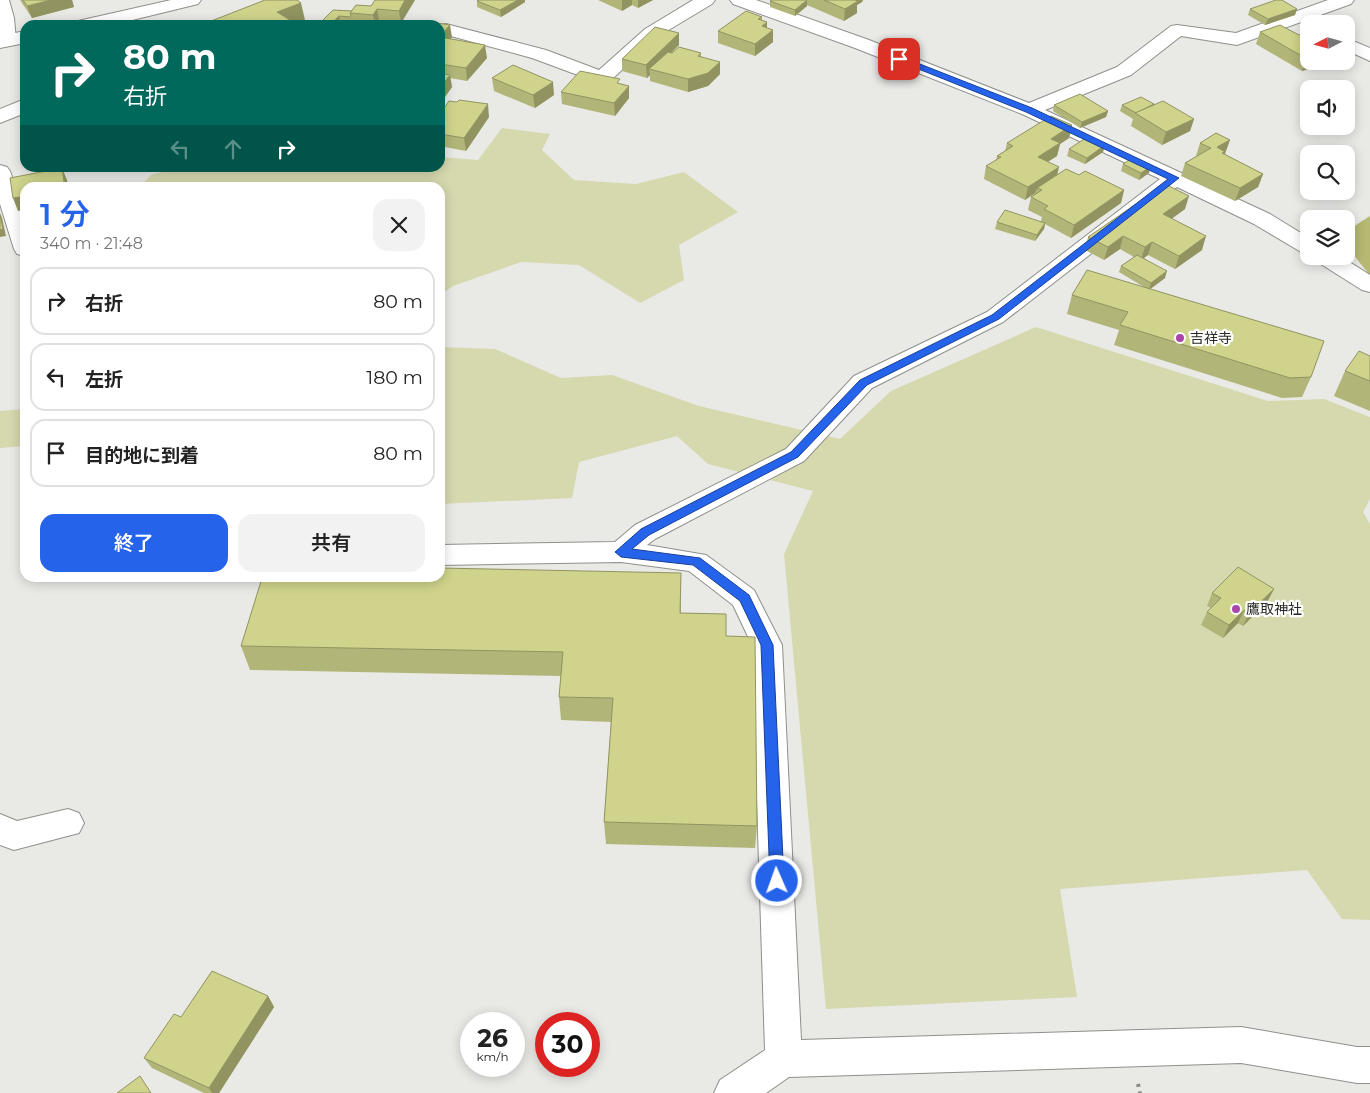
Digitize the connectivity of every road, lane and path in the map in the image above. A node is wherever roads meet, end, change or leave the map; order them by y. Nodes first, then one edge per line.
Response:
1 (0, 0) edge
2 (192, 0) edge
3 (706, 0) edge
4 (739, 0) edge
5 (1345, 0) edge
6 (1316, 15) edge
7 (130, 20) edge
8 (1300, 22) edge
9 (445, 29) edge
10 (20, 38) edge
11 (3, 41) edge
12 (1355, 48) edge
13 (1370, 55) edge
14 (20, 107) edge
15 (1029, 110) junction
16 (0, 117) edge
17 (0, 172) edge
18 (1174, 178) junction
19 (20, 233) edge
20 (1300, 242) edge
21 (1338, 265) edge
22 (1370, 285) edge
23 (621, 552) junction
24 (445, 555) edge
25 (68, 823) dead end
26 (0, 828) edge
27 (784, 1059) junction
28 (1370, 1065) edge
29 (733, 1093) edge

1 - 11 street
2 - 7 street
3 - 9 street
4 - 15 street
5 - 6 street
8 - 15 street
10 - 11 street
12 - 13 street
14 - 16 street
15 - 18 street
17 - 19 street
18 - 20 street
18 - 23 street
21 - 22 street
23 - 24 street
23 - 27 street
25 - 26 street
27 - 28 street
27 - 29 street

